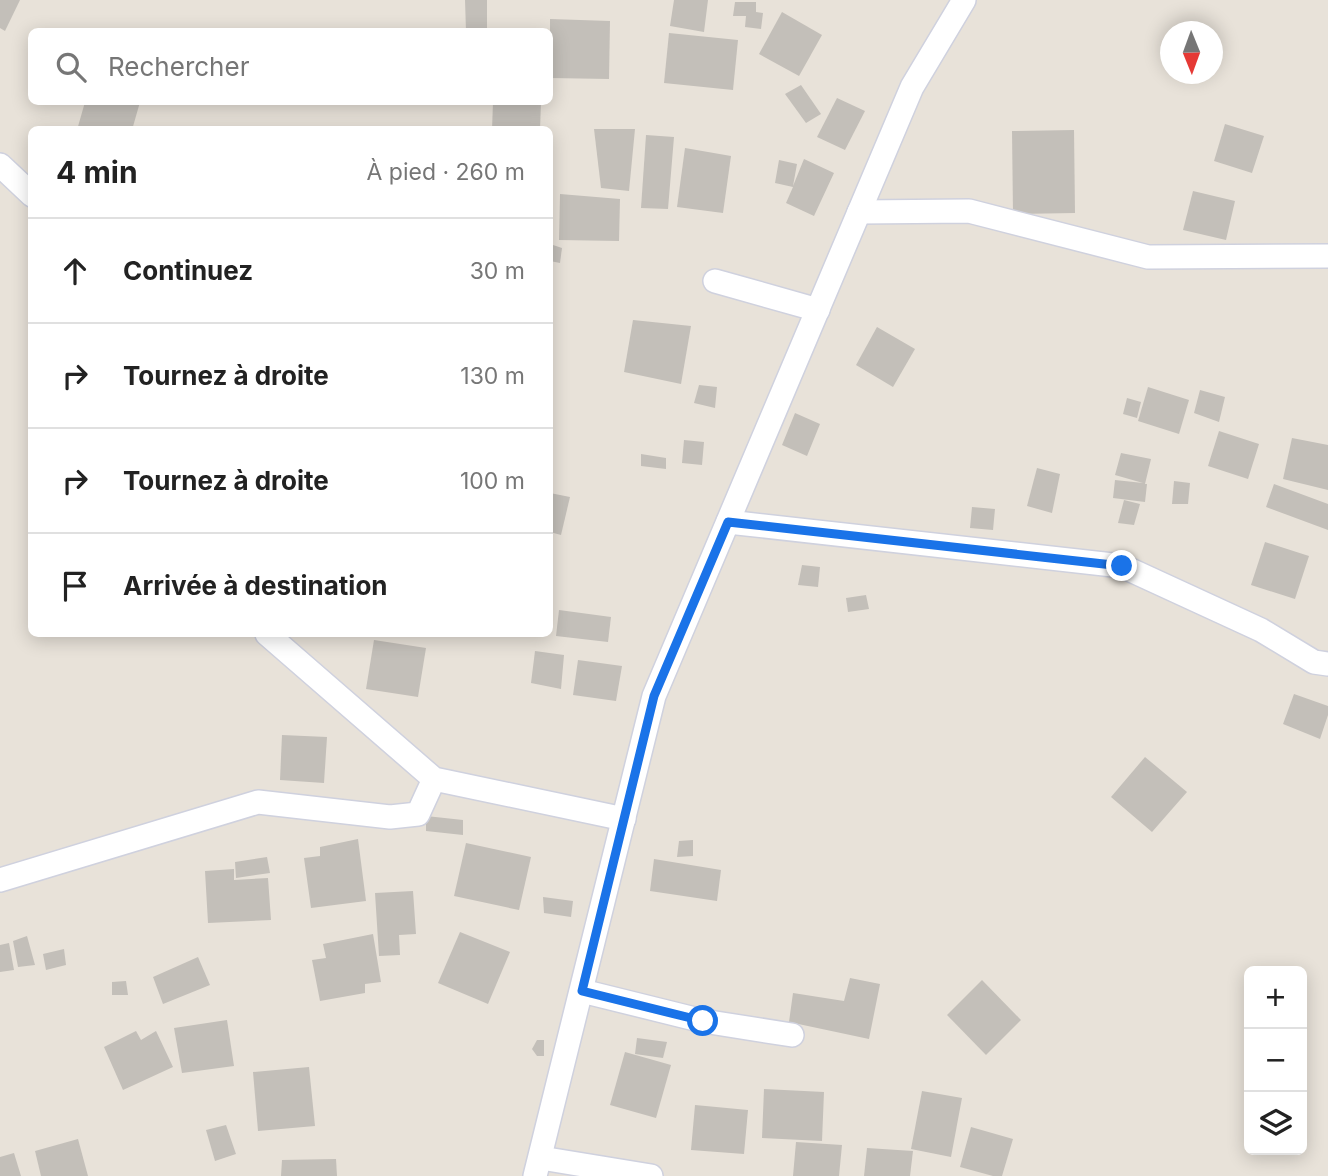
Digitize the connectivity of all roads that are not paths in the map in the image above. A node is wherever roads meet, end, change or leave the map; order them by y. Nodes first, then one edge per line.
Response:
1 (964, 0) edge
2 (0, 164) edge
3 (28, 191) edge
4 (859, 212) junction
5 (1328, 256) edge
6 (715, 281) dead end
7 (818, 310) junction
8 (728, 522) junction
9 (270, 637) edge
10 (1328, 664) edge
11 (434, 779) junction
12 (624, 818) junction
13 (0, 880) edge
14 (582, 991) junction
15 (792, 1035) dead end
16 (538, 1167) edge
17 (651, 1176) edge

1 - 4 street
2 - 3 street
4 - 5 street
4 - 7 street
6 - 7 street
7 - 8 street
8 - 10 street
8 - 12 street
9 - 11 street
11 - 12 street
11 - 13 street
12 - 14 street
14 - 15 street
14 - 16 street
16 - 17 street

